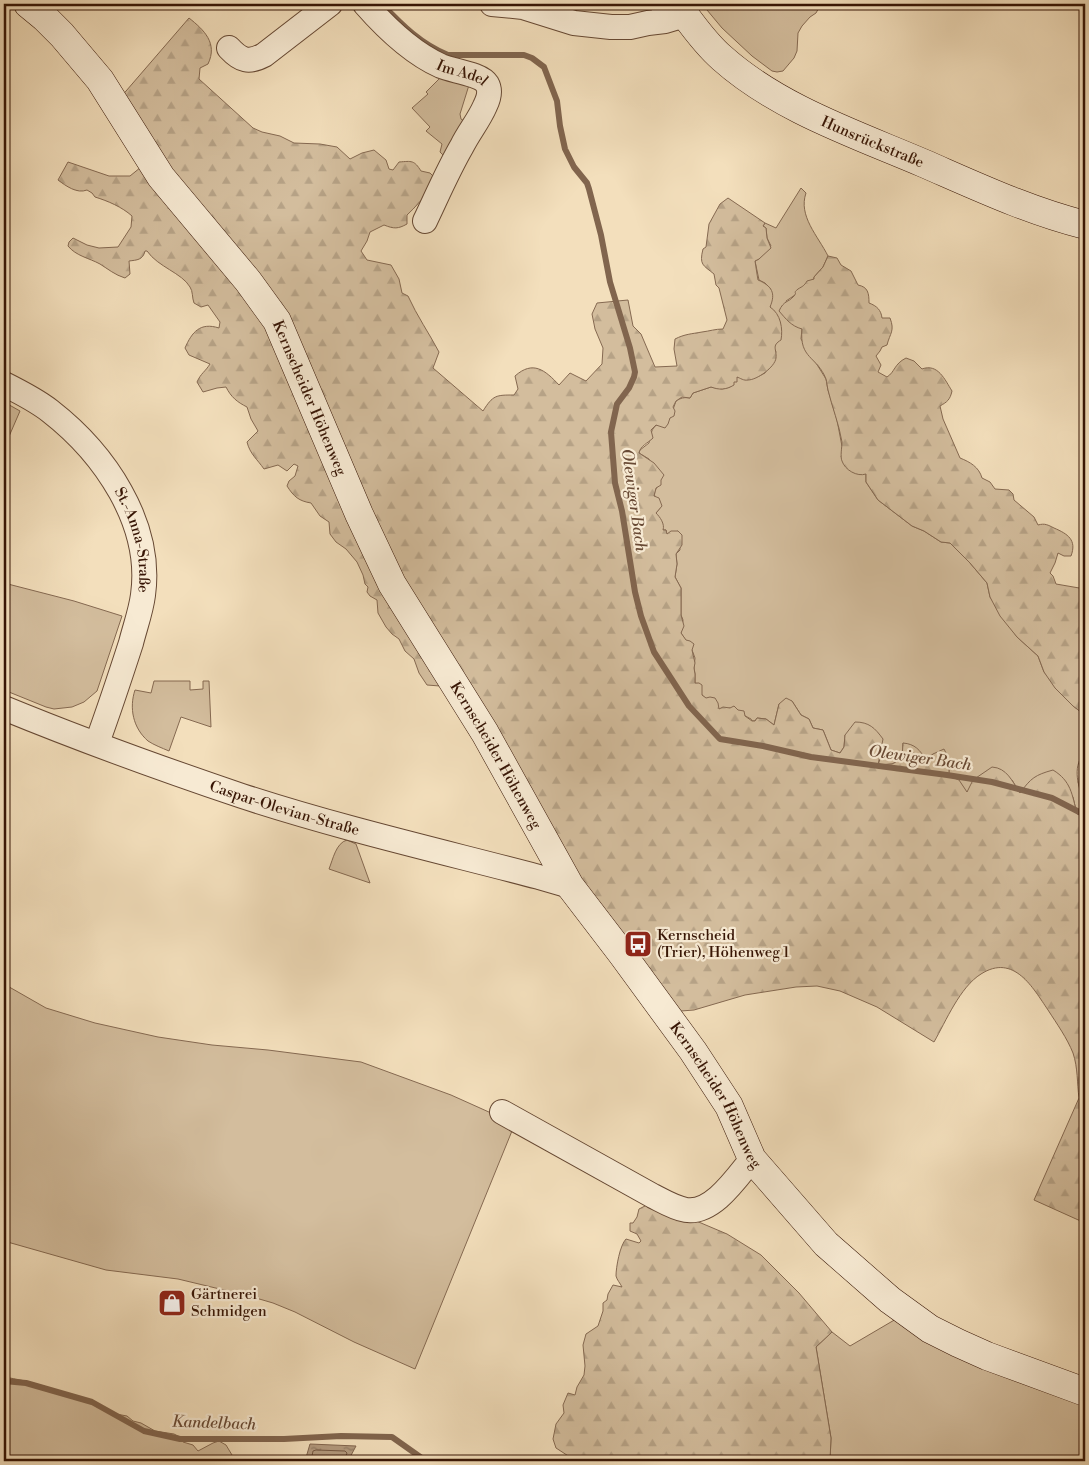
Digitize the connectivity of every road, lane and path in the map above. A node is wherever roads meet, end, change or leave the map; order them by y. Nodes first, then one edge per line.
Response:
1 (28, 4) edge
2 (330, 4) edge
3 (365, 4) edge
4 (492, 4) edge
5 (679, 8) edge
6 (229, 48) dead end
7 (425, 221) dead end
8 (1085, 225) edge
9 (4, 384) edge
10 (4, 708) edge
11 (97, 743) junction
12 (570, 886) junction
13 (502, 1112) dead end
14 (752, 1159) junction
15 (1085, 1392) edge

1 - 12 street, Kernscheider Höhenweg
2 - 6 street
3 - 7 street, Im Adel
4 - 5 street
5 - 8 street, Hunsrückstraße
9 - 11 street, St.-Anna-Straße
10 - 11 street, Caspar-Olevian-Straße
11 - 12 street, Caspar-Olevian-Straße
12 - 14 street, Kernscheider Höhenweg
13 - 14 street
14 - 15 street, Kernscheider Höhenweg

